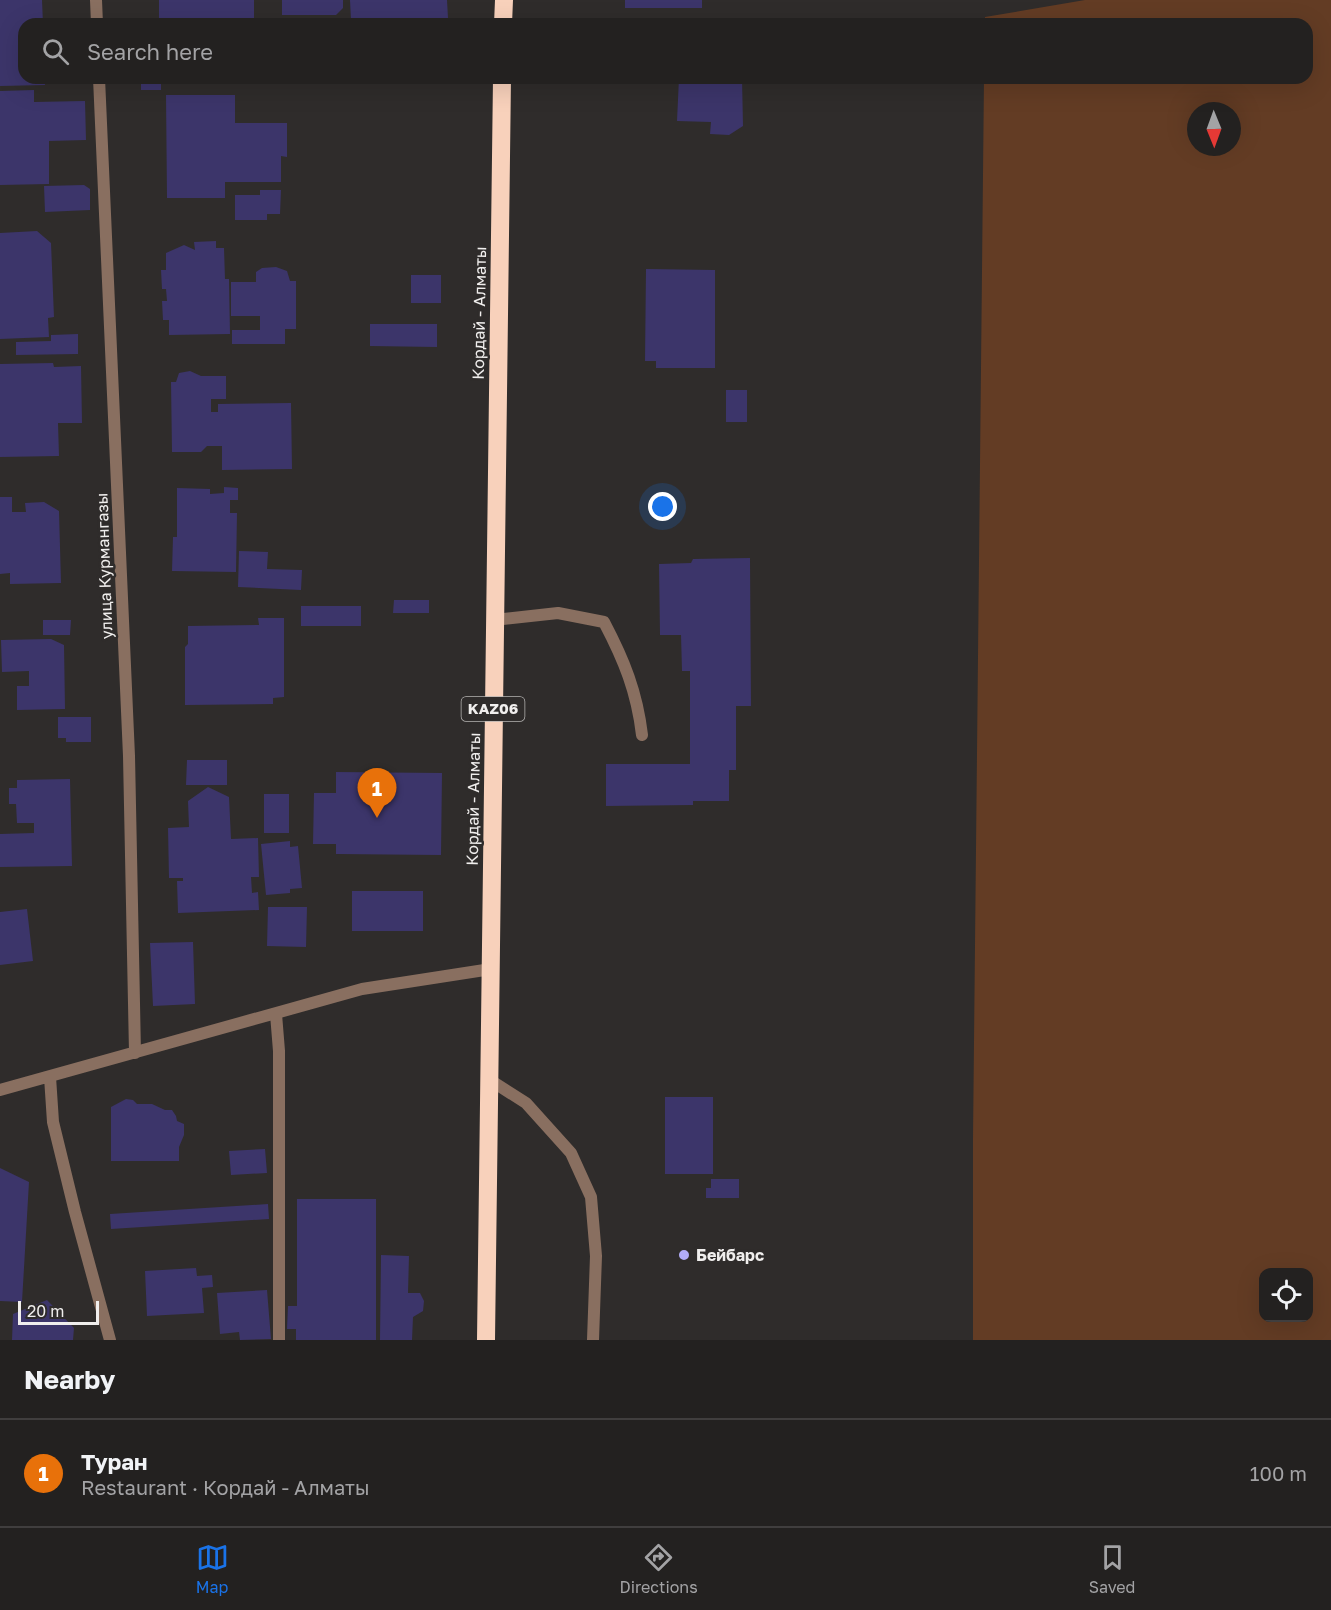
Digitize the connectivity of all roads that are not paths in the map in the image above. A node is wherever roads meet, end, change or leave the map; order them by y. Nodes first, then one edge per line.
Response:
1 (96, 0) edge
2 (504, 0) edge
3 (97, 18) edge
4 (503, 18) edge
5 (99, 84) edge
6 (502, 84) edge
7 (494, 620) junction
8 (642, 735) dead end
9 (491, 969) junction
10 (276, 1014) junction
11 (135, 1053) junction
12 (50, 1077) junction
13 (490, 1080) junction
14 (0, 1090) edge
15 (110, 1340) edge
16 (279, 1340) edge
17 (486, 1340) edge
18 (593, 1340) edge

1 - 3 street
2 - 4 highway
5 - 11 street, улица Курмангазы
6 - 7 highway, Кордай - Алматы / KAZ06
7 - 8 street
7 - 9 highway, Кордай - Алматы / KAZ06
9 - 10 street
9 - 13 highway, Кордай - Алматы / KAZ06
10 - 11 street
10 - 16 street
11 - 12 street
12 - 14 street
12 - 15 street
13 - 17 highway, Кордай - Алматы / KAZ06
13 - 18 street

